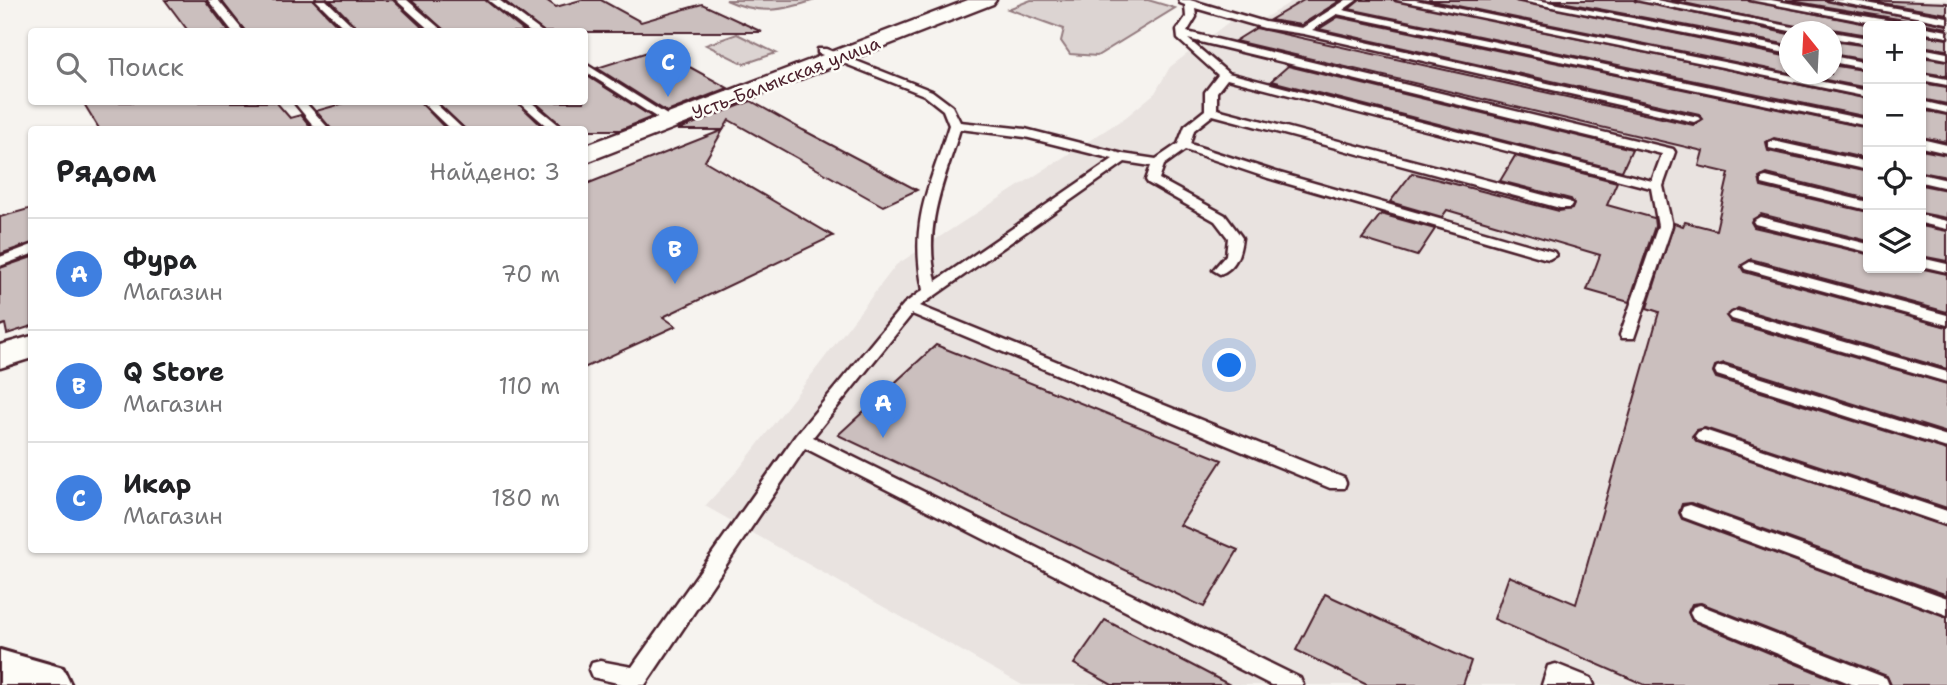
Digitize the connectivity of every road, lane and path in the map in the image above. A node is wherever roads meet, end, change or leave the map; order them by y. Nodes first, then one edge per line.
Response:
1 (213, 0) edge
2 (321, 0) edge
3 (401, 0) edge
4 (493, 0) edge
5 (1352, 0) edge
6 (1401, 0) edge
7 (1522, 0) edge
8 (1641, 0) edge
9 (1755, 0) edge
10 (1831, 0) edge
11 (980, 1) edge
12 (1185, 1) edge
13 (1335, 11) junction
14 (1828, 13) junction
15 (1947, 20) edge
16 (1875, 21) edge
17 (1779, 26) edge
18 (236, 28) edge
19 (350, 28) edge
20 (434, 28) edge
21 (532, 28) edge
22 (1926, 30) edge
23 (1304, 31) junction
24 (1182, 34) junction
25 (1947, 34) edge
26 (1842, 37) edge
27 (1863, 40) edge
28 (1779, 49) edge
29 (1926, 52) edge
30 (831, 54) junction
31 (1947, 56) edge
32 (1842, 62) edge
33 (1863, 65) edge
34 (588, 69) edge
35 (1224, 75) junction
36 (1926, 78) edge
37 (1947, 82) edge
38 (1863, 93) edge
39 (302, 105) edge
40 (431, 105) edge
41 (529, 105) edge
42 (1926, 105) edge
43 (1947, 110) edge
44 (1211, 111) junction
45 (1694, 119) dead end
46 (1809, 119) dead end
47 (671, 122) junction
48 (1863, 122) edge
49 (955, 125) junction
50 (320, 126) edge
51 (454, 126) edge
52 (554, 126) edge
53 (1863, 131) edge
54 (1926, 135) edge
55 (1947, 139) edge
56 (1926, 144) edge
57 (1773, 145) dead end
58 (1183, 146) junction
59 (1947, 149) edge
60 (588, 152) edge
61 (1123, 158) junction
62 (1158, 163) junction
63 (1863, 165) edge
64 (1926, 179) edge
65 (1766, 181) dead end
66 (1947, 184) edge
67 (1657, 186) junction
68 (1564, 205) dead end
69 (1863, 205) edge
70 (1926, 220) edge
71 (1760, 221) dead end
72 (1947, 225) edge
73 (1863, 247) edge
74 (28, 251) edge
75 (1549, 255) dead end
76 (0, 262) edge
77 (1926, 262) edge
78 (1750, 266) dead end
79 (1947, 268) edge
80 (1220, 270) dead end
81 (931, 291) junction
82 (909, 307) junction
83 (1737, 316) dead end
84 (1947, 320) edge
85 (1628, 335) dead end
86 (28, 347) edge
87 (0, 357) edge
88 (1723, 371) dead end
89 (1947, 377) edge
90 (1704, 436) dead end
91 (802, 439) junction
92 (1947, 442) edge
93 (1338, 482) dead end
94 (1690, 512) dead end
95 (1947, 518) edge
96 (1947, 607) edge
97 (1700, 613) dead end
98 (600, 670) dead end
99 (0, 673) edge
100 (44, 685) edge
101 (1292, 685) edge
102 (1553, 685) edge
103 (1583, 685) edge
104 (1878, 685) edge

1 - 18 lane
2 - 19 lane
3 - 20 lane
4 - 21 lane
5 - 13 lane
6 - 38 lane
7 - 28 lane
8 - 17 lane
9 - 14 lane
10 - 14 lane
10 - 15 lane
11 - 30 street, Усть-Балыкская улица
12 - 23 lane
12 - 24 lane
13 - 23 lane
13 - 48 lane
14 - 16 lane
22 - 25 lane
23 - 45 lane
24 - 35 lane
24 - 67 lane
26 - 27 lane
29 - 31 lane
30 - 47 street, Усть-Балыкская улица
30 - 49 lane
32 - 33 lane
34 - 47 lane
35 - 44 lane
35 - 67 lane
36 - 37 lane
39 - 50 lane
40 - 51 lane
41 - 52 lane
42 - 43 lane
44 - 58 lane
44 - 68 lane
46 - 53 lane
47 - 60 street, Усть-Балыкская улица
49 - 61 lane
49 - 81 lane
54 - 55 lane
56 - 59 lane
57 - 63 lane
58 - 62 lane
58 - 75 lane
61 - 62 lane
61 - 81 lane
62 - 80 lane
64 - 66 lane
65 - 69 lane
67 - 85 lane
70 - 72 lane
71 - 73 lane
74 - 76 lane
77 - 79 lane
78 - 84 lane
81 - 82 lane
82 - 91 lane
82 - 93 lane
83 - 89 lane
86 - 87 street
88 - 92 lane
90 - 95 lane
91 - 98 lane
91 - 101 lane
94 - 96 lane
97 - 104 lane
99 - 100 main road
102 - 103 lane

